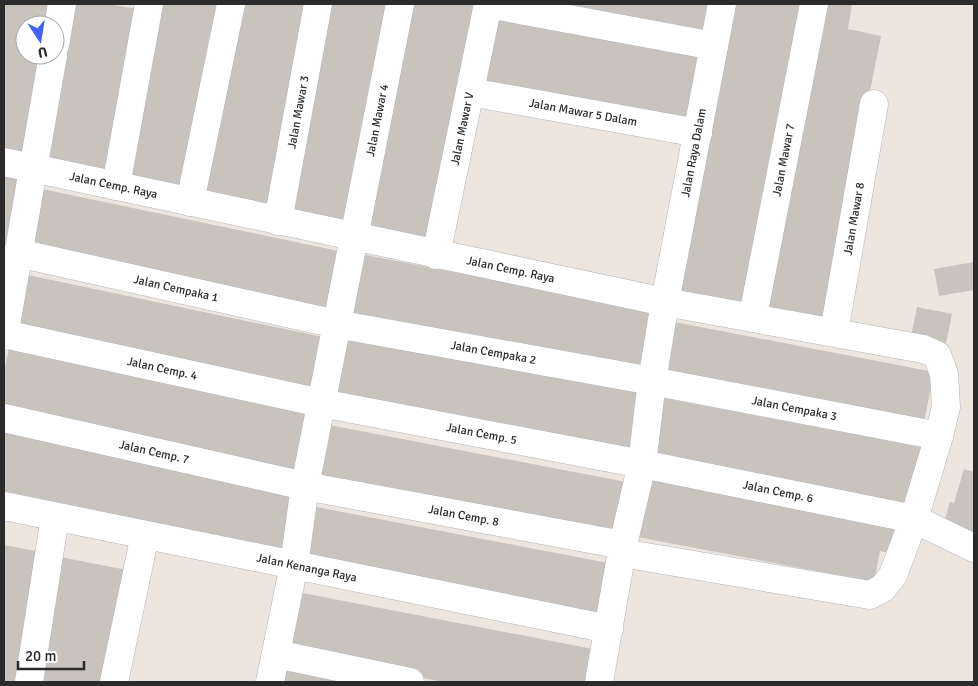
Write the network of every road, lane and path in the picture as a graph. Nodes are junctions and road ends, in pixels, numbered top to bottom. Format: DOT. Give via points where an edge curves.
graph roads {
  1 [pos="149,4"];
  2 [pos="231,4"];
  3 [pos="318,4"];
  4 [pos="400,4"];
  5 [pos="488,4"];
  6 [pos="722,4"];
  7 [pos="814,4"];
  8 [pos="714,46"];
  9 [pos="51,65"];
  10 [pos="470,92"];
  11 [pos="874,104"];
  12 [pos="698,133"];
  13 [pos="4,162"];
  14 [pos="33,168"];
  15 [pos="116,186"];
  16 [pos="190,202"];
  17 [pos="278,221"];
  18 [pos="353,236"];
  19 [pos="18,253"];
  20 [pos="436,255"];
  21 [pos="665,302"];
  22 [pos="753,316"];
  23 [pos="336,324"];
  24 [pos="834,332"];
  25 [pos="4,335"];
  26 [pos="652,381"];
  27 [pos="321,404"];
  28 [pos="4,418"];
  29 [pos="938,436"];
  30 [pos="642,464"];
  31 [pos="305,486"];
  32 [pos="4,506"];
  33 [pos="55,517"];
  34 [pos="914,519"];
  35 [pos="146,535"];
  36 [pos="974,548"];
  37 [pos="622,549"];
  38 [pos="294,565"];
  39 [pos="609,629"];
  40 [pos="276,654"];
  41 [pos="29,682"];
  42 [pos="114,682"];
  43 [pos="270,682"];
  44 [pos="410,682"];
  45 [pos="600,682"];
  1 -- 15 [label="street"];
  2 -- 16 [label="street"];
  3 -- 17 [label="street, Jalan Mawar 3"];
  4 -- 18 [label="street, Jalan Mawar 4"];
  5 -- 8 [label="street"];
  5 -- 10 [label="street, Jalan Mawar V"];
  6 -- 8 [label="street, Jalan Raya Dalam"];
  7 -- 22 [label="street, Jalan Mawar 7"];
  8 -- 12 [label="street, Jalan Raya Dalam"];
  9 -- 14 [label="street"];
  10 -- 12 [label="street, Jalan Mawar 5 Dalam"];
  10 -- 20 [label="street, Jalan Mawar V"];
  11 -- 24 [label="street, Jalan Mawar 8"];
  12 -- 21 [label="street, Jalan Raya Dalam"];
  13 -- 14 [label="street, Jalan Cemp. Raya"];
  14 -- 15 [label="street, Jalan Cemp. Raya"];
  14 -- 19 [label="street"];
  15 -- 16 [label="street, Jalan Cemp. Raya"];
  16 -- 17 [label="street, Jalan Cemp. Raya"];
  17 -- 18 [label="street, Jalan Cemp. Raya"];
  18 -- 20 [label="street, Jalan Cemp. Raya"];
  18 -- 23 [label="street, Jalan Mawar 4"];
  19 -- 23 [label="street, Jalan Cempaka 1"];
  19 -- 25 [label="street"];
  20 -- 21 [label="street, Jalan Cemp. Raya"];
  21 -- 22 [label="street, Jalan Cemp. Raya"];
  21 -- 26 [label="street, Jalan Raya Dalam"];
  22 -- 24 [label="street, Jalan Cemp. Raya"];
  23 -- 26 [label="street, Jalan Cempaka 2"];
  23 -- 27 [label="street, Jalan Mawar 4"];
  24 -- 29 [label="street, Jalan Cemp. Raya" via="923,349 937,355 944,374 946,407"];
  25 -- 27 [label="street, Jalan Cemp. 4"];
  26 -- 29 [label="street, Jalan Cempaka 3"];
  26 -- 30 [label="street, Jalan Raya Dalam"];
  27 -- 30 [label="street, Jalan Cemp. 5"];
  27 -- 31 [label="street, Jalan Mawar 4"];
  28 -- 31 [label="street, Jalan Cemp. 7"];
  29 -- 34 [label="street, Jalan Cemp. 8"];
  30 -- 34 [label="street, Jalan Cemp. 6"];
  30 -- 37 [label="street, Jalan Raya Dalam"];
  31 -- 37 [label="street, Jalan Cemp. 8"];
  31 -- 38 [label="street, Jalan Mawar 4"];
  32 -- 33 [label="street, Jalan Kenanga Raya"];
  33 -- 35 [label="street, Jalan Kenanga Raya"];
  33 -- 41 [label="street"];
  34 -- 36 [label="street, Jalan Cemp. 6"];
  34 -- 37 [label="street, Jalan Cemp. 8" via="893,575 884,588 870,595"];
  35 -- 38 [label="street, Jalan Kenanga Raya"];
  35 -- 42 [label="street"];
  37 -- 39 [label="street, Jalan Raya Dalam"];
  38 -- 39 [label="street, Jalan Kenanga Raya"];
  38 -- 40 [label="street, Jalan Mawar 4"];
  39 -- 45 [label="street, Jalan Raya Dalam"];
  40 -- 43 [label="street, Jalan Mawar 4"];
  40 -- 44 [label="street"];
}
